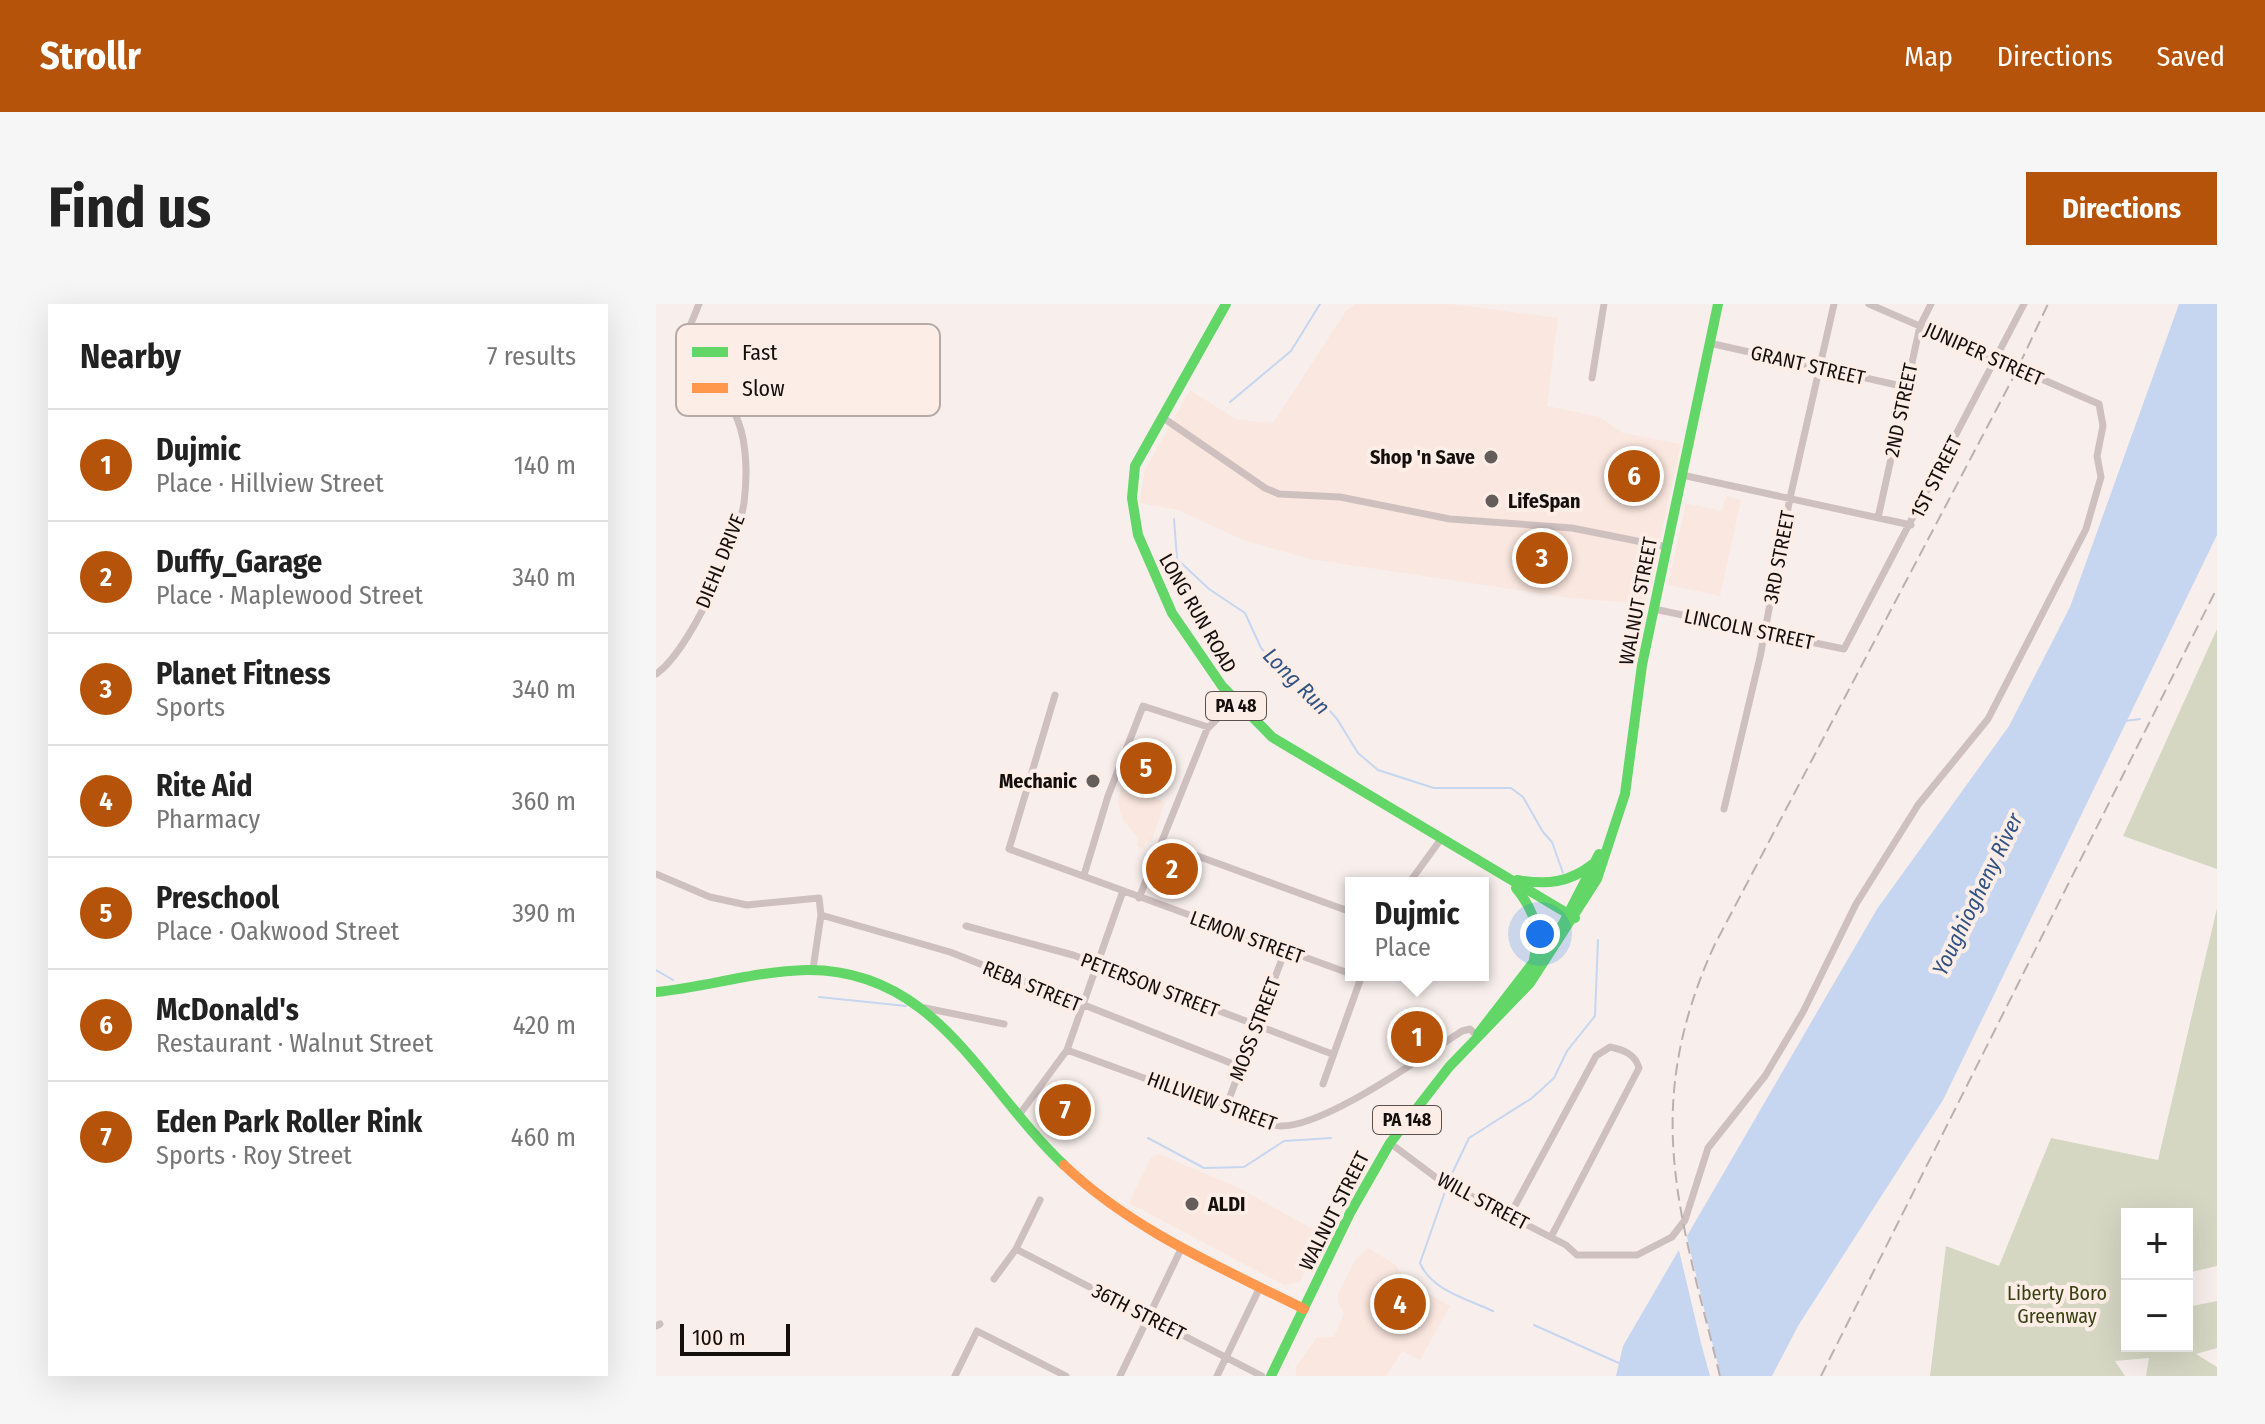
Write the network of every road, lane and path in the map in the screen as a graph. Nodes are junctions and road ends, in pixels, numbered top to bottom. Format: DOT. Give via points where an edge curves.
graph roads {
  1 [pos="699,304"];
  2 [pos="1226,304"];
  3 [pos="1604,304"];
  4 [pos="1718,304"];
  5 [pos="1834,304"];
  6 [pos="1869,304"];
  7 [pos="1931,304"];
  8 [pos="2024,304"];
  9 [pos="691,324"];
  10 [pos="1920,326"];
  11 [pos="1709,343"];
  12 [pos="1994,358"];
  13 [pos="1821,368"];
  14 [pos="1592,378"];
  15 [pos="1906,387"];
  16 [pos="736,416"];
  17 [pos="1162,417"];
  18 [pos="1682,475"];
  19 [pos="1790,498"];
  20 [pos="1878,518"];
  21 [pos="1911,525"];
  22 [pos="1667,547"];
  23 [pos="1654,609"];
  24 [pos="1764,632"];
  25 [pos="1844,649"];
  26 [pos="656,674"];
  27 [pos="1055,695"];
  28 [pos="1233,703"];
  29 [pos="1208,727"];
  30 [pos="1627,765"];
  31 [pos="1724,809"];
  32 [pos="1441,839"];
  33 [pos="1162,843"];
  34 [pos="1596,861"];
  35 [pos="656,874"];
  36 [pos="1084,875"];
  37 [pos="1413,877"];
  38 [pos="1508,878"];
  39 [pos="1123,891"];
  40 [pos="1139,898"];
  41 [pos="1345,910"];
  42 [pos="821,915"];
  43 [pos="1572,916"];
  44 [pos="966,926"];
  45 [pos="1285,951"];
  46 [pos="1097,965"];
  47 [pos="1532,965"];
  48 [pos="813,969"];
  49 [pos="1345,971"];
  50 [pos="1355,981"];
  51 [pos="656,992"];
  52 [pos="1081,1006"];
  53 [pos="925,1008"];
  54 [pos="1004,1024"];
  55 [pos="1256,1026"];
  56 [pos="1477,1036"];
  57 [pos="1067,1050"];
  58 [pos="1332,1054"];
  59 [pos="1241,1067"];
  60 [pos="1323,1084"];
  61 [pos="1226,1107"];
  62 [pos="1019,1115"];
  63 [pos="1390,1143"];
  64 [pos="1040,1200"];
  65 [pos="1510,1215"];
  66 [pos="1551,1237"];
  67 [pos="1182,1247"];
  68 [pos="1016,1249"];
  69 [pos="1577,1255"];
  70 [pos="994,1279"];
  71 [pos="1260,1287"];
  72 [pos="1304,1309"];
  73 [pos="1148,1316"];
  74 [pos="1226,1357"];
  75 [pos="955,1376"];
  76 [pos="1066,1376"];
  77 [pos="1120,1376"];
  78 [pos="1217,1376"];
  79 [pos="1262,1376"];
  80 [pos="1271,1376"];
  1 -- 9 [label="street, DIEHL DRIVE"];
  2 -- 17 [label="main road, LONG RUN ROAD / PA 48"];
  3 -- 14 [label="street"];
  4 -- 11 [label="main road, WALNUT STREET"];
  5 -- 13 [label="street, 3RD STREET"];
  6 -- 10 [label="street, JUNIPER STREET"];
  7 -- 10 [label="street, 2ND STREET"];
  8 -- 12 [label="street, 1ST STREET"];
  10 -- 12 [label="street, JUNIPER STREET"];
  10 -- 15 [label="street, 2ND STREET"];
  11 -- 13 [label="street, GRANT STREET"];
  11 -- 18 [label="main road, WALNUT STREET"];
  12 -- 21 [label="street, 1ST STREET"];
  12 -- 69 [label="street, JUNIPER STREET" via="2099,404 2101,477 2086,529 1988,719 1918,805 1856,904 1765,1076 1708,1148 1685,1220 1672,1237 1637,1255"];
  13 -- 15 [label="street, GRANT STREET"];
  13 -- 19 [label="street, 3RD STREET"];
  15 -- 20 [label="street, 2ND STREET"];
  16 -- 26 [label="street, DIEHL DRIVE" via="746,458 744,502 727,557 691,631 674,659"];
  17 -- 22 [label="street" via="1279,494 1340,497 1450,519 1572,528"];
  17 -- 28 [label="main road, LONG RUN ROAD / PA 48" via="1130,482 1136,536 1194,646"];
  18 -- 19 [label="street"];
  18 -- 22 [label="main road, WALNUT STREET"];
  19 -- 20 [label="street"];
  19 -- 24 [label="street, 3RD STREET"];
  20 -- 21 [label="street"];
  21 -- 25 [label="street, 1ST STREET"];
  22 -- 23 [label="main road, WALNUT STREET"];
  23 -- 24 [label="street, LINCOLN STREET"];
  23 -- 30 [label="main road, WALNUT STREET"];
  24 -- 25 [label="street, LINCOLN STREET"];
  24 -- 31 [label="street, 3RD STREET"];
  27 -- 36 [label="street, LEMON STREET" via="1009,849"];
  28 -- 29 [label="street"];
  28 -- 32 [label="main road, LONG RUN ROAD / PA 48" via="1272,737"];
  29 -- 33 [label="street"];
  29 -- 36 [label="street" via="1143,706"];
  30 -- 34 [label="main road, WALNUT STREET"];
  30 -- 43 [label="main road, WALNUT STREET" via="1613,836 1597,879"];
  32 -- 37 [label="street"];
  32 -- 38 [label="main road, LONG RUN ROAD / PA 48"];
  33 -- 40 [label="street"];
  33 -- 41 [label="street"];
  34 -- 38 [label="main road, PA 48" via="1579,877 1552,886"];
  34 -- 43 [label="main road, WALNUT STREET / PA 148"];
  35 -- 42 [label="street, REBA STREET" via="710,897 747,905 814,896"];
  36 -- 39 [label="street, LEMON STREET"];
  38 -- 43 [label="main road, LONG RUN ROAD / PA 48"];
  38 -- 47 [label="main road" via="1535,913 1538,948"];
  39 -- 40 [label="street, LEMON STREET"];
  39 -- 46 [label="street"];
  40 -- 45 [label="street, LEMON STREET"];
  42 -- 48 [label="street"];
  42 -- 52 [label="street, REBA STREET" via="950,952"];
  43 -- 47 [label="main road, WALNUT STREET / PA 148"];
  43 -- 56 [label="main road, WALNUT STREET / PA 148" via="1530,983"];
  44 -- 46 [label="street, PETERSON STREET"];
  45 -- 49 [label="street, LEMON STREET"];
  45 -- 55 [label="street, MOSS STREET"];
  46 -- 52 [label="street"];
  46 -- 55 [label="street, PETERSON STREET"];
  47 -- 56 [label="main road, WALNUT STREET / PA 148"];
  48 -- 51 [label="main road"];
  48 -- 53 [label="main road" via="882,984"];
  50 -- 58 [label="street"];
  52 -- 57 [label="street"];
  52 -- 59 [label="street, REBA STREET"];
  53 -- 54 [label="street"];
  53 -- 62 [label="main road"];
  55 -- 58 [label="street, PETERSON STREET"];
  55 -- 59 [label="street, MOSS STREET"];
  56 -- 61 [label="street, HILLVIEW STREET" via="1470,1029 1462,1031 1354,1099 1301,1125 1281,1128"];
  56 -- 63 [label="main road, WALNUT STREET / PA 148"];
  57 -- 61 [label="street, HILLVIEW STREET"];
  57 -- 62 [label="street"];
  58 -- 60 [label="street"];
  59 -- 61 [label="street, MOSS STREET"];
  62 -- 67 [label="main road" via="1083,1183"];
  63 -- 65 [label="street, WILL STREET" via="1438,1179"];
  63 -- 72 [label="main road, WALNUT STREET / PA 148"];
  64 -- 68 [label="street"];
  65 -- 66 [label="street, WILL STREET"];
  65 -- 66 [label="street" via="1596,1056 1610,1047 1621,1049 1639,1068"];
  66 -- 69 [label="street, WILL STREET"];
  67 -- 71 [label="main road"];
  67 -- 73 [label="street"];
  68 -- 70 [label="street"];
  68 -- 73 [label="street, 36TH STREET"];
  71 -- 72 [label="main road"];
  71 -- 74 [label="street"];
  72 -- 80 [label="main road, WALNUT STREET / PA 148"];
  73 -- 74 [label="street, 36TH STREET"];
  73 -- 77 [label="street"];
  74 -- 78 [label="street"];
  74 -- 79 [label="street, 36TH STREET"];
  75 -- 76 [label="street" via="977,1331"];
}
